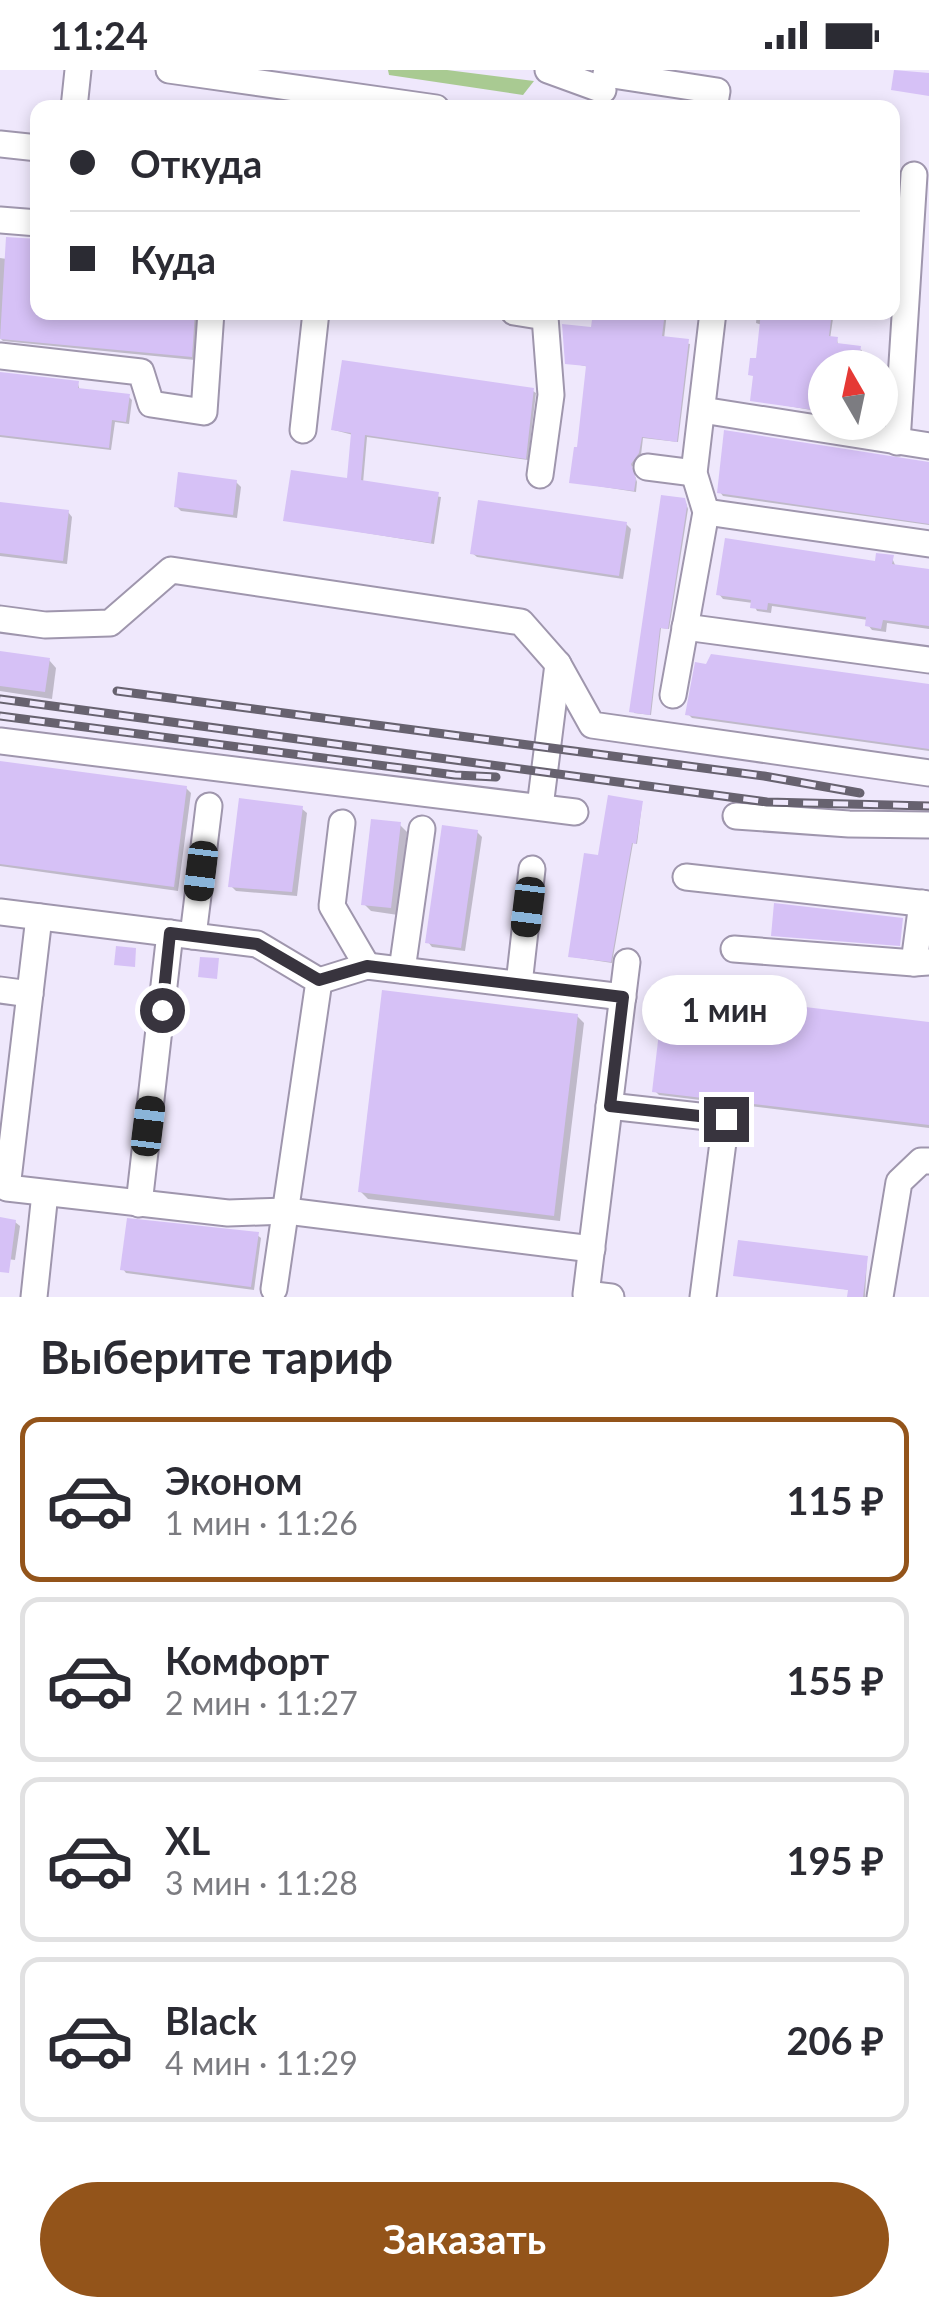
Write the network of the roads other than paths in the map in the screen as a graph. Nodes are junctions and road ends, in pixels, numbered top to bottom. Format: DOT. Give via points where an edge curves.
graph roads {
  1 [pos="78,70"];
  2 [pos="548,70"];
  3 [pos="187,71"];
  4 [pos="603,85"];
  5 [pos="274,88"];
  6 [pos="75,100"];
  7 [pos="371,100"];
  8 [pos="715,100"];
  9 [pos="0,144"];
  10 [pos="30,147"];
  11 [pos="912,174"];
  12 [pos="0,220"];
  13 [pos="30,222"];
  14 [pos="918,302"];
  15 [pos="210,320"];
  16 [pos="315,320"];
  17 [pos="545,320"];
  18 [pos="712,320"];
  19 [pos="0,356"];
  20 [pos="702,410"];
  21 [pos="303,430"];
  22 [pos="897,442"];
  23 [pos="929,446"];
  24 [pos="647,468"];
  25 [pos="694,474"];
  26 [pos="540,475"];
  27 [pos="706,512"];
  28 [pos="929,544"];
  29 [pos="0,619"];
  30 [pos="686,627"];
  31 [pos="929,660"];
  32 [pos="558,664"];
  33 [pos="673,694"];
  34 [pos="0,741"];
  35 [pos="929,774"];
  36 [pos="209,806"];
  37 [pos="540,808"];
  38 [pos="576,812"];
  39 [pos="736,816"];
  40 [pos="342,823"];
  41 [pos="929,826"];
  42 [pos="422,830"];
  43 [pos="532,869"];
  44 [pos="686,876"];
  45 [pos="926,904"];
  46 [pos="0,912"];
  47 [pos="39,917"];
  48 [pos="182,934"];
  49 [pos="734,949"];
  50 [pos="627,962"];
  51 [pos="922,963"];
  52 [pos="367,966"];
  53 [pos="402,970"];
  54 [pos="319,980"];
  55 [pos="518,984"];
  56 [pos="0,990"];
  57 [pos="30,994"];
  58 [pos="623,997"];
  59 [pos="610,1106"];
  60 [pos="929,1161"];
  61 [pos="45,1193"];
  62 [pos="139,1204"];
  63 [pos="286,1211"];
  64 [pos="592,1249"];
  65 [pos="274,1289"];
  66 [pos="34,1297"];
  67 [pos="611,1297"];
  68 [pos="704,1297"];
  69 [pos="880,1297"];
  1 -- 6 [label="street"];
  2 -- 4 [label="street"];
  3 -- 5 [label="street"];
  4 -- 8 [label="street" via="717,91"];
  5 -- 7 [label="street"];
  9 -- 10 [label="street"];
  11 -- 14 [label="street"];
  12 -- 13 [label="street"];
  14 -- 22 [label="street"];
  15 -- 19 [label="street" via="204,412 152,404 142,372"];
  16 -- 21 [label="street"];
  17 -- 26 [label="street" via="550,395"];
  18 -- 20 [label="street"];
  20 -- 22 [label="street"];
  20 -- 25 [label="street"];
  22 -- 23 [label="street"];
  24 -- 25 [label="street"];
  25 -- 27 [label="street"];
  27 -- 28 [label="street"];
  27 -- 30 [label="street"];
  29 -- 32 [label="street" via="110,624 172,570 521,622"];
  30 -- 31 [label="street"];
  30 -- 33 [label="street"];
  32 -- 35 [label="street" via="592,725"];
  32 -- 37 [label="street"];
  34 -- 37 [label="street"];
  36 -- 48 [label="street"];
  37 -- 38 [label="street"];
  39 -- 41 [label="street"];
  40 -- 52 [label="street" via="332,906"];
  42 -- 53 [label="street"];
  43 -- 55 [label="street"];
  44 -- 45 [label="street"];
  45 -- 51 [label="street"];
  46 -- 47 [label="street"];
  47 -- 48 [label="street"];
  47 -- 57 [label="street"];
  48 -- 54 [label="street" via="257,944"];
  48 -- 62 [label="street"];
  49 -- 51 [label="street"];
  50 -- 58 [label="street"];
  52 -- 53 [label="street"];
  52 -- 54 [label="street"];
  53 -- 55 [label="street"];
  54 -- 63 [label="street"];
  55 -- 58 [label="street"];
  56 -- 57 [label="street"];
  57 -- 61 [label="street" via="6,1188"];
  58 -- 59 [label="street"];
  59 -- 64 [label="street"];
  59 -- 68 [label="street" via="726,1119"];
  60 -- 69 [label="street" via="899,1182"];
  61 -- 62 [label="street"];
  61 -- 66 [label="street"];
  62 -- 63 [label="street" via="228,1214"];
  63 -- 64 [label="street"];
  63 -- 65 [label="street"];
  64 -- 67 [label="street" via="586,1294"];
}
